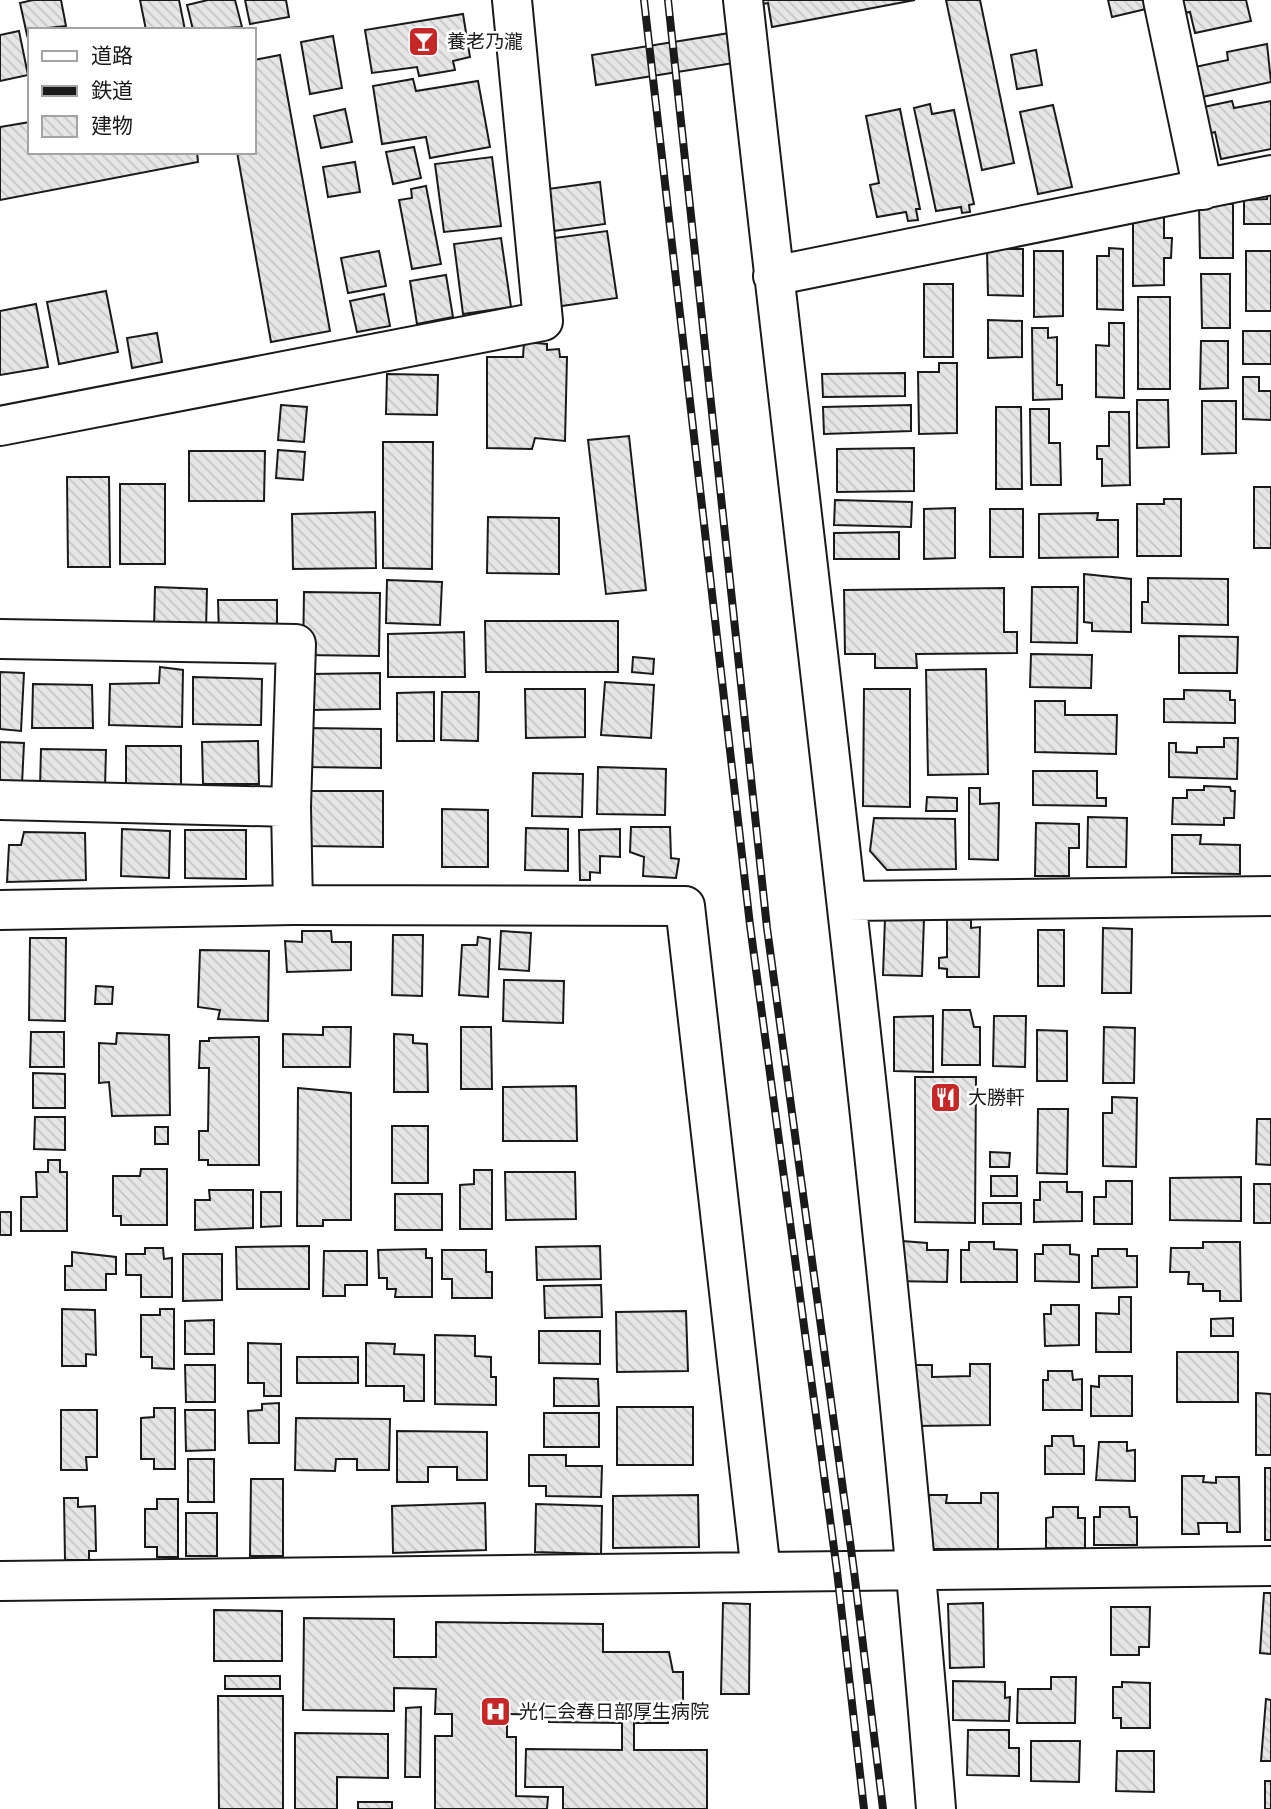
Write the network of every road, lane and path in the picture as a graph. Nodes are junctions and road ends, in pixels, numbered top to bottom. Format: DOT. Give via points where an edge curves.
graph roads {
  1 [pos="512,0"];
  2 [pos="743,0"];
  3 [pos="1163,0"];
  4 [pos="1271,175"];
  5 [pos="1203,190"];
  6 [pos="773,276"];
  7 [pos="0,426"];
  8 [pos="0,639"];
  9 [pos="0,800"];
  10 [pos="292,807"];
  11 [pos="1271,896"];
  12 [pos="849,901"];
  13 [pos="293,905"];
  14 [pos="0,910"];
  15 [pos="1271,1566"];
  16 [pos="917,1571"];
  17 [pos="761,1572"];
  18 [pos="0,1581"];
  19 [pos="936,1809"];
  1 -- 7 [label="street" via="543,321"];
  2 -- 6 [label="street"];
  3 -- 5 [label="street"];
  4 -- 5 [label="street"];
  5 -- 6 [label="street"];
  6 -- 12 [label="street"];
  8 -- 10 [label="street" via="296,644"];
  9 -- 10 [label="street"];
  10 -- 13 [label="street"];
  11 -- 12 [label="street"];
  12 -- 16 [label="street"];
  13 -- 14 [label="street"];
  13 -- 17 [label="street" via="685,906"];
  15 -- 16 [label="street"];
  16 -- 17 [label="street"];
  16 -- 19 [label="street"];
  17 -- 18 [label="street"];
}
